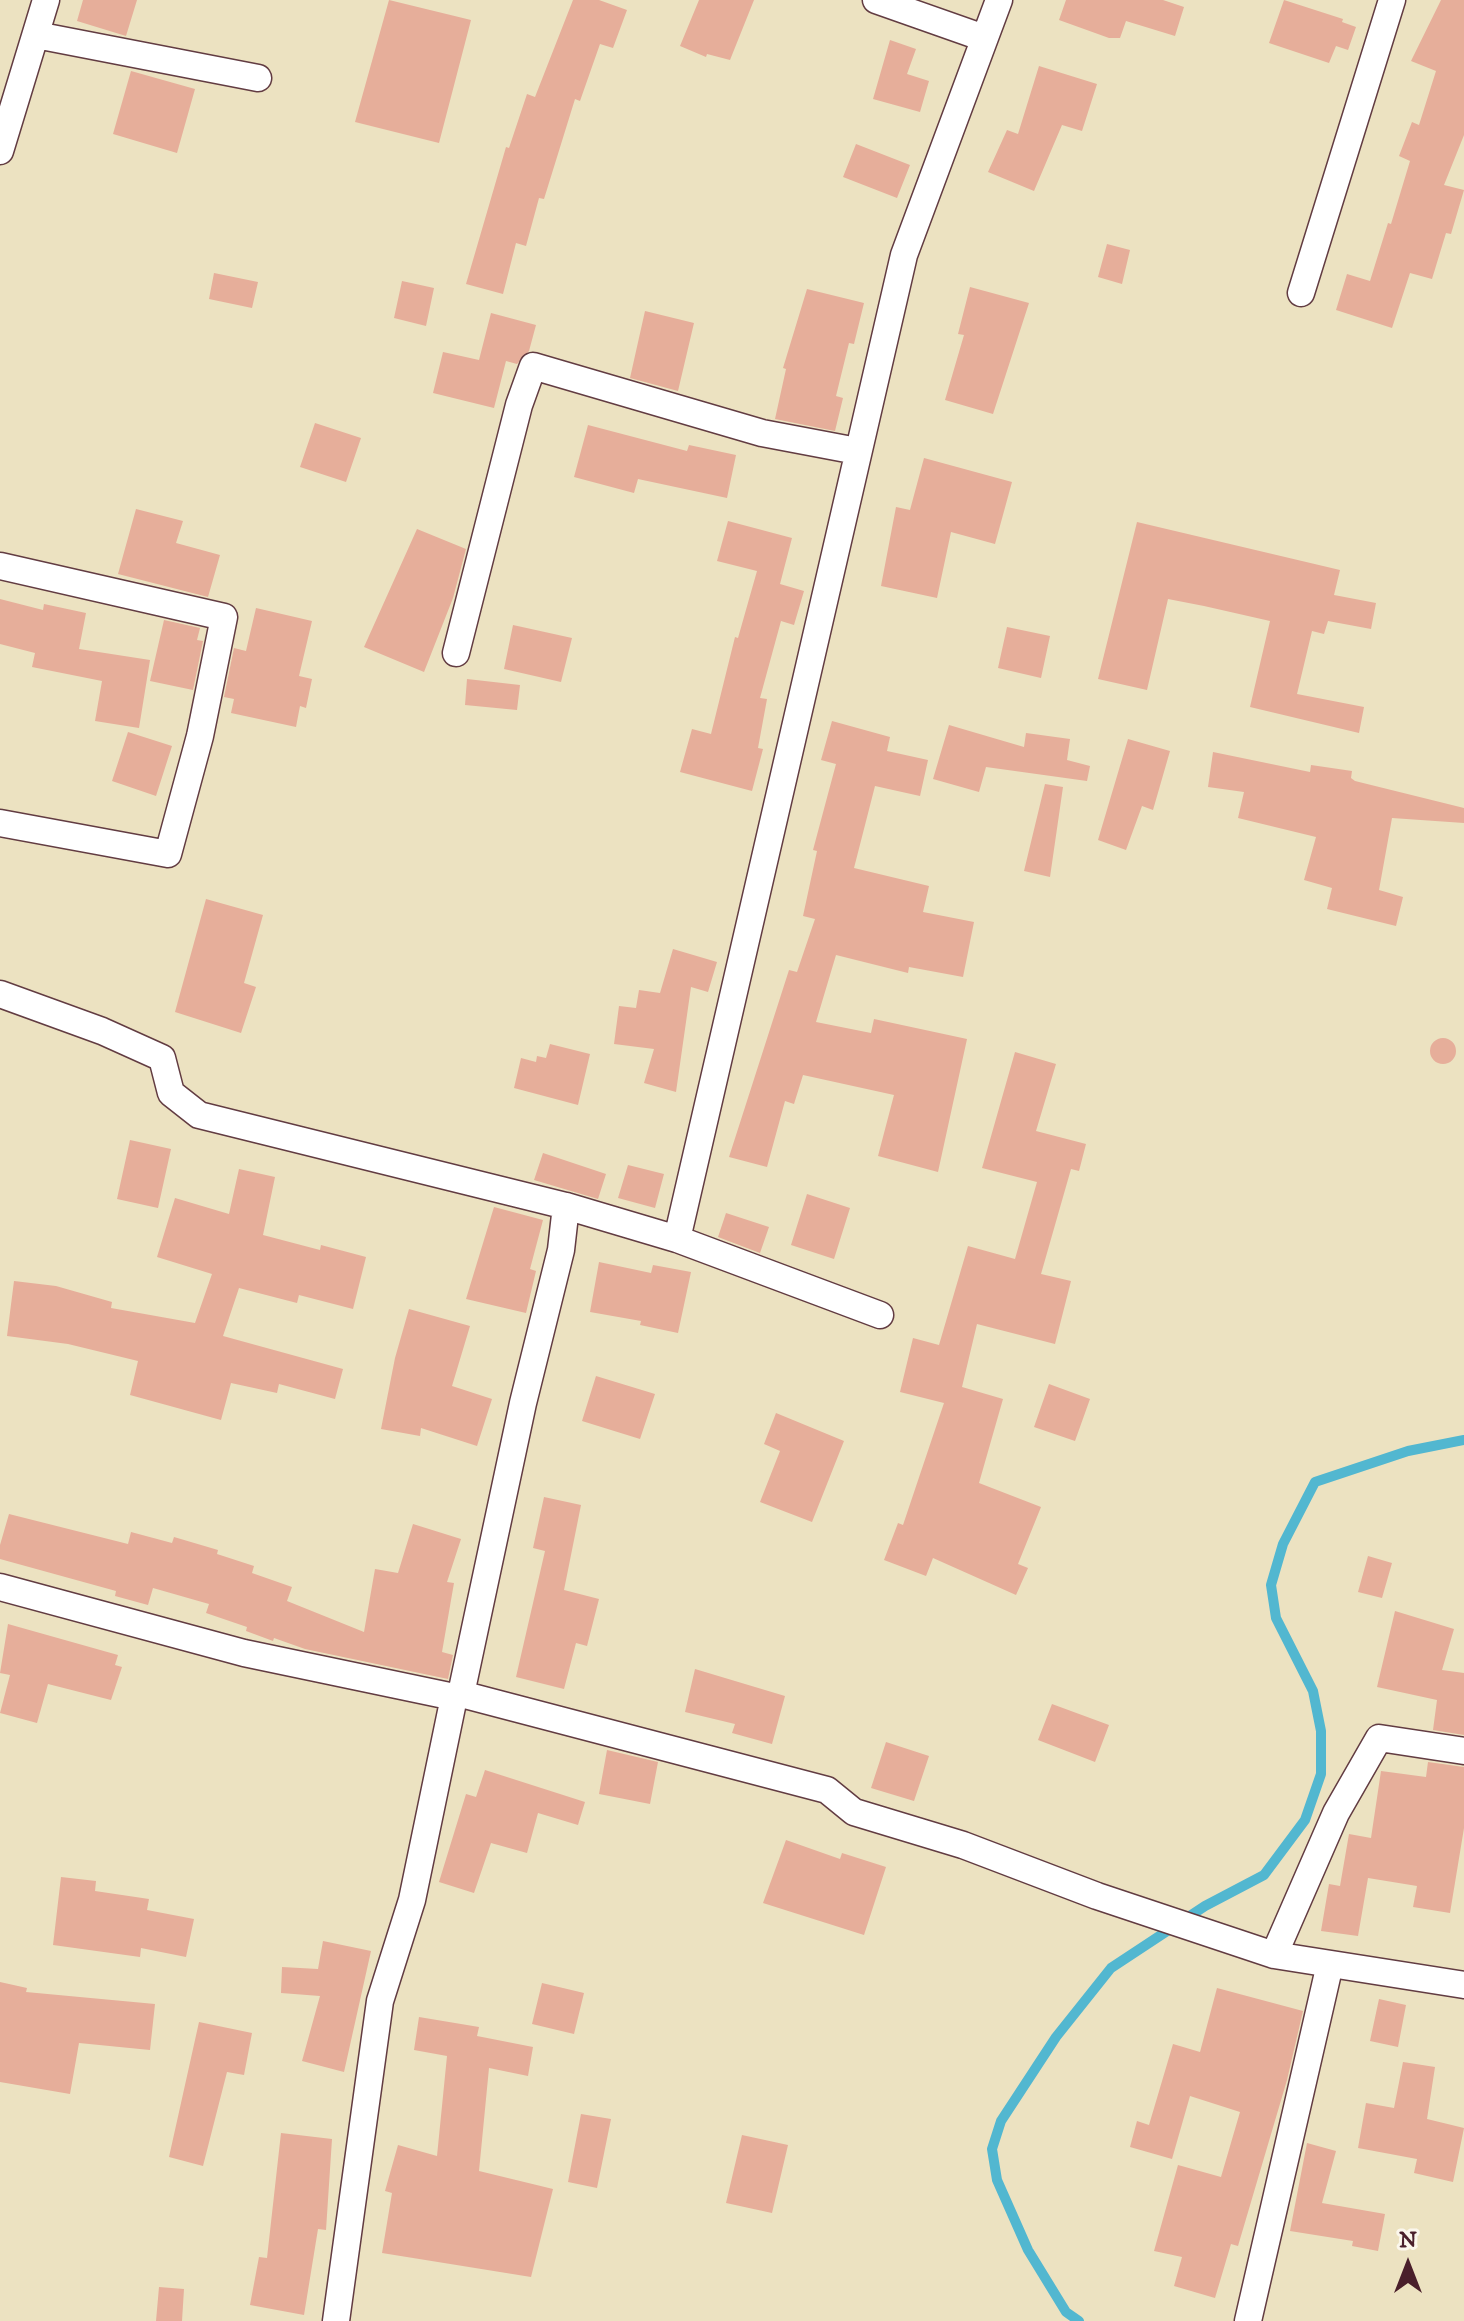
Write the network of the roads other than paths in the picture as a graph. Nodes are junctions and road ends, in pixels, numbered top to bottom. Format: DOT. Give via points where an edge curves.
graph roads {
  1 [pos="46,0"];
  2 [pos="876,0"];
  3 [pos="999,0"];
  4 [pos="1392,0"];
  5 [pos="36,35"];
  6 [pos="984,38"];
  7 [pos="258,78"];
  8 [pos="0,151"];
  9 [pos="1301,293"];
  10 [pos="857,451"];
  11 [pos="0,566"];
  12 [pos="456,653"];
  13 [pos="0,823"];
  14 [pos="0,994"];
  15 [pos="566,1206"];
  16 [pos="677,1239"];
  17 [pos="880,1315"];
  18 [pos="0,1587"];
  19 [pos="458,1695"];
  20 [pos="1464,1751"];
  21 [pos="1274,1955"];
  22 [pos="1330,1964"];
  23 [pos="1464,1985"];
  24 [pos="336,2321"];
  25 [pos="1248,2321"];
  1 -- 5 [label="street"];
  2 -- 6 [label="street"];
  3 -- 6 [label="street"];
  4 -- 9 [label="street"];
  5 -- 7 [label="street"];
  5 -- 8 [label="street"];
  6 -- 10 [label="street" via="904,255"];
  10 -- 12 [label="street" via="762,433 533,366"];
  10 -- 16 [label="street"];
  11 -- 13 [label="street" via="224,617 200,736 168,854"];
  14 -- 15 [label="street" via="162,1058 171,1093 199,1115"];
  15 -- 16 [label="street"];
  15 -- 19 [label="street" via="561,1250"];
  16 -- 17 [label="street"];
  18 -- 19 [label="street" via="244,1653"];
  19 -- 21 [label="street" via="827,1790 854,1812"];
  19 -- 24 [label="street" via="412,1900 380,2001"];
  20 -- 21 [label="street" via="1379,1738 1336,1813"];
  21 -- 22 [label="street"];
  22 -- 23 [label="street"];
  22 -- 25 [label="street"];
}
